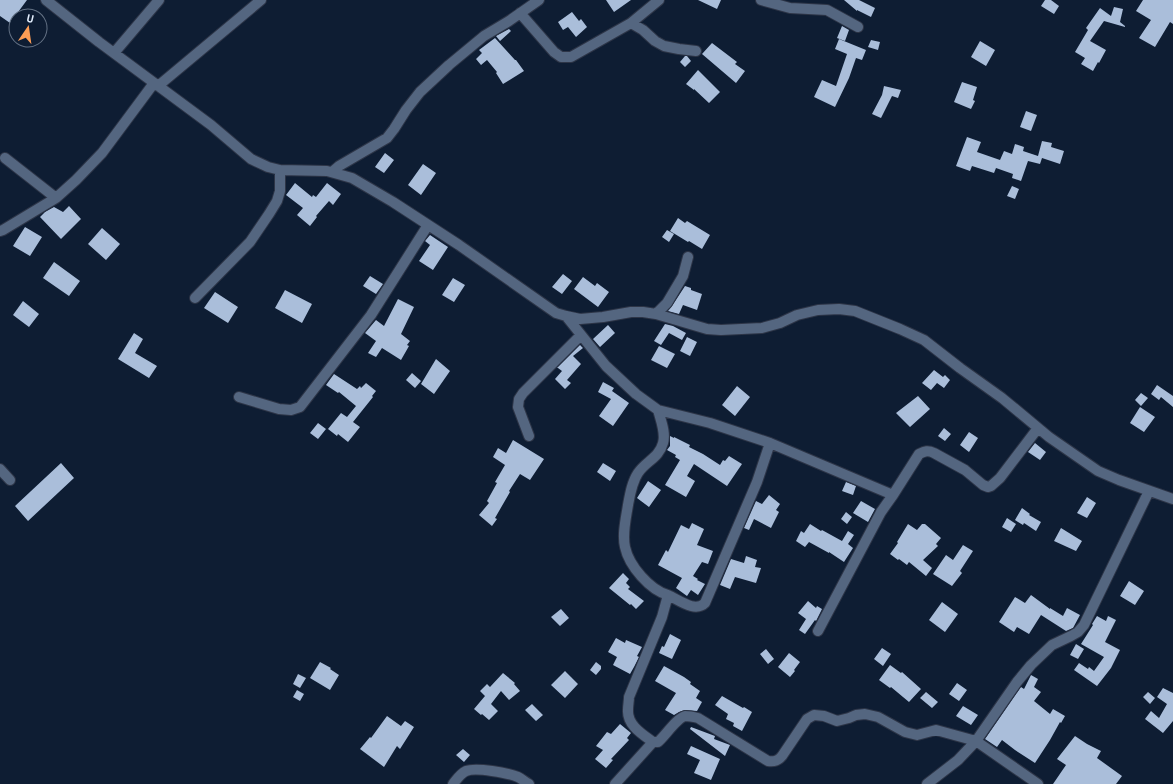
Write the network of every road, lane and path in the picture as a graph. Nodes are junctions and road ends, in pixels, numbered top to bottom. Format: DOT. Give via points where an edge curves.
graph roads {
  1 [pos="46,0"];
  2 [pos="159,0"];
  3 [pos="261,0"];
  4 [pos="539,0"];
  5 [pos="659,0"];
  6 [pos="761,0"];
  7 [pos="520,13"];
  8 [pos="631,23"];
  9 [pos="858,27"];
  10 [pos="696,51"];
  11 [pos="114,53"];
  12 [pos="156,85"];
  13 [pos="5,158"];
  14 [pos="280,170"];
  15 [pos="332,172"];
  16 [pos="56,198"];
  17 [pos="428,225"];
  18 [pos="0,231"];
  19 [pos="688,257"];
  20 [pos="195,298"];
  21 [pos="656,314"];
  22 [pos="566,316"];
  23 [pos="581,335"];
  24 [pos="239,397"];
  25 [pos="658,410"];
  26 [pos="1038,428"];
  27 [pos="529,436"];
  28 [pos="770,443"];
  29 [pos="0,469"];
  30 [pos="10,480"];
  31 [pos="1149,491"];
  32 [pos="894,495"];
  33 [pos="1173,499"];
  34 [pos="668,595"];
  35 [pos="818,631"];
  36 [pos="976,741"];
  37 [pos="653,742"];
  38 [pos="453,784"];
  39 [pos="529,784"];
  40 [pos="615,784"];
  41 [pos="927,784"];
  42 [pos="1038,784"];
  1 -- 11 [label="street"];
  2 -- 11 [label="street"];
  3 -- 12 [label="street"];
  4 -- 7 [label="street"];
  5 -- 8 [label="street"];
  6 -- 9 [label="street" via="790,8 827,10"];
  7 -- 8 [label="street" via="561,57 571,57"];
  7 -- 15 [label="street" via="484,36 420,92 387,138"];
  8 -- 10 [label="street" via="664,46"];
  11 -- 12 [label="street"];
  12 -- 14 [label="street" via="211,125 251,159"];
  12 -- 16 [label="street" via="102,153"];
  13 -- 16 [label="street"];
  14 -- 15 [label="street"];
  14 -- 20 [label="street" via="280,191 269,214 250,242"];
  15 -- 17 [label="street" via="352,178"];
  16 -- 18 [label="street"];
  17 -- 22 [label="street" via="556,313"];
  17 -- 24 [label="street" via="371,315 300,407 291,410"];
  19 -- 21 [label="street" via="683,276 667,303"];
  21 -- 22 [label="street" via="631,312 580,319"];
  21 -- 26 [label="street" via="707,329 721,330 762,328 818,310 855,311 924,340"];
  22 -- 23 [label="street"];
  23 -- 25 [label="street" via="606,366"];
  23 -- 27 [label="street" via="519,399 518,407"];
  25 -- 28 [label="street"];
  25 -- 34 [label="street" via="664,442 660,452 638,473 632,485 624,534 625,547 632,564 646,581 659,592"];
  26 -- 31 [label="street" via="1098,471"];
  26 -- 32 [label="street" via="991,486 983,485 965,470 929,451 924,451 919,454"];
  28 -- 32 [label="street"];
  28 -- 34 [label="street" via="757,482 705,603 696,607"];
  29 -- 30 [label="street"];
  31 -- 33 [label="street"];
  31 -- 36 [label="street" via="1084,625 1078,632 1052,645 1031,665"];
  32 -- 35 [label="street" via="881,512"];
  34 -- 37 [label="street" via="662,617 630,697 628,710 635,728"];
  36 -- 37 [label="street" via="936,730 917,735 904,732 878,717 865,714 837,720 824,716 810,717 779,760 774,762 768,761 692,716 681,718 658,742"];
  36 -- 41 [label="street" via="958,760"];
  36 -- 42 [label="street"];
  37 -- 40 [label="street"];
  38 -- 39 [label="street" via="459,776 475,770 511,775"];
}
